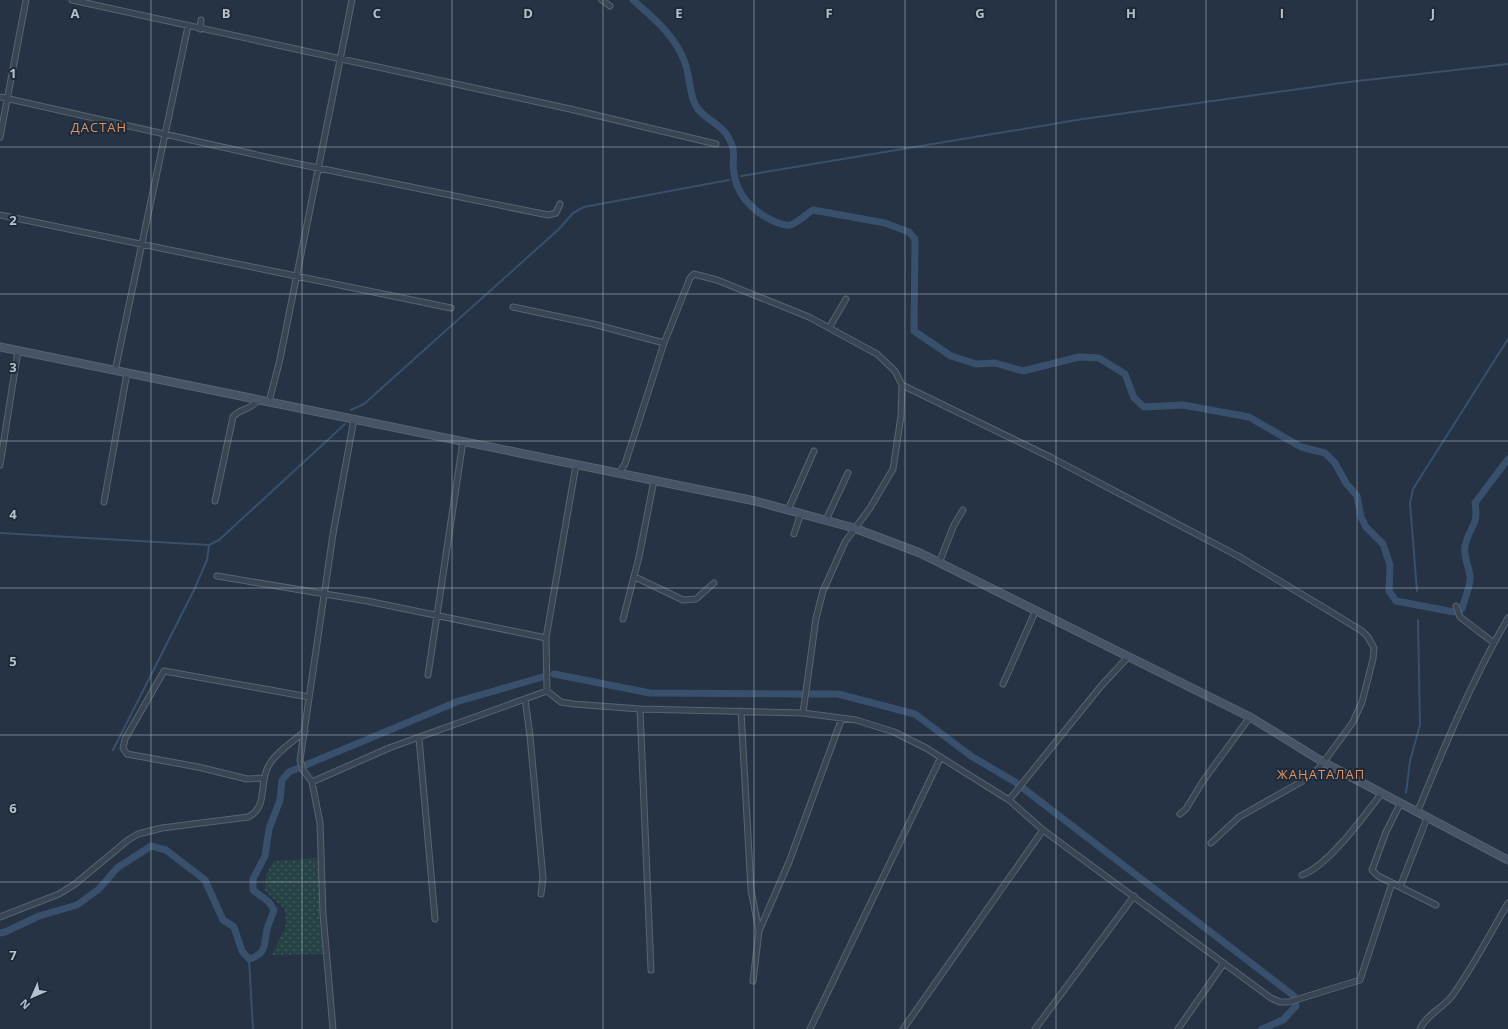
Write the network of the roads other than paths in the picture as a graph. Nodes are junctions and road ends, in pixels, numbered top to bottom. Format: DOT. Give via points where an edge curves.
graph roads {
  1 [pos="26,0"];
  2 [pos="72,0"];
  3 [pos="352,0"];
  4 [pos="602,0"];
  5 [pos="610,6"];
  6 [pos="201,20"];
  7 [pos="188,26"];
  8 [pos="200,29"];
  9 [pos="340,60"];
  10 [pos="0,97"];
  11 [pos="8,98"];
  12 [pos="164,135"];
  13 [pos="0,137"];
  14 [pos="716,144"];
  15 [pos="319,168"];
  16 [pos="560,204"];
  17 [pos="0,215"];
  18 [pos="141,244"];
  19 [pos="296,276"];
  20 [pos="846,299"];
  21 [pos="513,307"];
  22 [pos="451,308"];
  23 [pos="829,328"];
  24 [pos="664,343"];
  25 [pos="0,347"];
  26 [pos="18,351"];
  27 [pos="115,371"];
  28 [pos="127,373"];
  29 [pos="902,385"];
  30 [pos="258,400"];
  31 [pos="270,402"];
  32 [pos="354,419"];
  33 [pos="463,441"];
  34 [pos="814,451"];
  35 [pos="0,465"];
  36 [pos="576,465"];
  37 [pos="620,473"];
  38 [pos="848,473"];
  39 [pos="654,480"];
  40 [pos="215,501"];
  41 [pos="104,502"];
  42 [pos="788,510"];
  43 [pos="963,510"];
  44 [pos="801,513"];
  45 [pos="826,520"];
  46 [pos="854,528"];
  47 [pos="794,534"];
  48 [pos="939,563"];
  49 [pos="217,576"];
  50 [pos="635,576"];
  51 [pos="714,583"];
  52 [pos="326,594"];
  53 [pos="1456,606"];
  54 [pos="1035,612"];
  55 [pos="437,616"];
  56 [pos="1508,618"];
  57 [pos="623,619"];
  58 [pos="546,638"];
  59 [pos="1494,643"];
  60 [pos="1128,658"];
  61 [pos="428,675"];
  62 [pos="1003,684"];
  63 [pos="547,691"];
  64 [pos="309,697"];
  65 [pos="525,699"];
  66 [pos="640,709"];
  67 [pos="741,711"];
  68 [pos="803,713"];
  69 [pos="1250,717"];
  70 [pos="842,718"];
  71 [pos="305,731"];
  72 [pos="419,738"];
  73 [pos="941,757"];
  74 [pos="1323,762"];
  75 [pos="263,778"];
  76 [pos="312,782"];
  77 [pos="1381,794"];
  78 [pos="1009,800"];
  79 [pos="1400,804"];
  80 [pos="1417,813"];
  81 [pos="1180,814"];
  82 [pos="1427,818"];
  83 [pos="1043,830"];
  84 [pos="1211,843"];
  85 [pos="1508,860"];
  86 [pos="1302,875"];
  87 [pos="1392,883"];
  88 [pos="1400,887"];
  89 [pos="541,894"];
  90 [pos="1134,896"];
  91 [pos="1508,903"];
  92 [pos="1436,905"];
  93 [pos="0,917"];
  94 [pos="436,919"];
  95 [pos="759,931"];
  96 [pos="1224,963"];
  97 [pos="651,970"];
  98 [pos="753,981"];
  99 [pos="333,1029"];
  100 [pos="810,1029"];
  101 [pos="902,1029"];
  102 [pos="1035,1029"];
  103 [pos="1178,1029"];
  104 [pos="1420,1029"];
  1 -- 11 [label="street"];
  2 -- 7 [label="street"];
  3 -- 9 [label="street"];
  4 -- 5 [label="street"];
  6 -- 8 [label="street"];
  7 -- 8 [label="street"];
  7 -- 12 [label="street"];
  8 -- 9 [label="street"];
  9 -- 14 [label="street" via="570,109"];
  9 -- 15 [label="street"];
  10 -- 11 [label="street"];
  11 -- 12 [label="street"];
  11 -- 13 [label="street"];
  12 -- 15 [label="street"];
  12 -- 18 [label="street"];
  15 -- 16 [label="street" via="548,215 556,213"];
  15 -- 19 [label="street"];
  17 -- 18 [label="street"];
  18 -- 19 [label="street"];
  18 -- 27 [label="street"];
  19 -- 22 [label="street"];
  19 -- 31 [label="street"];
  20 -- 23 [label="street"];
  21 -- 24 [label="street" via="586,322"];
  23 -- 24 [label="street" via="782,305 696,273 690,278"];
  23 -- 29 [label="street" via="877,354 895,371"];
  24 -- 37 [label="street"];
  25 -- 26 [label="main road"];
  26 -- 27 [label="main road"];
  26 -- 35 [label="street"];
  27 -- 28 [label="main road"];
  28 -- 30 [label="main road"];
  28 -- 41 [label="street"];
  29 -- 46 [label="street" via="893,469 870,508"];
  29 -- 74 [label="street" via="1052,458 1238,556 1362,631 1372,644 1374,652 1362,702 1353,722"];
  30 -- 31 [label="main road"];
  30 -- 40 [label="street" via="251,408 238,412 233,417"];
  31 -- 32 [label="main road"];
  32 -- 33 [label="main road"];
  32 -- 52 [label="street" via="334,526"];
  33 -- 36 [label="main road"];
  33 -- 55 [label="street"];
  34 -- 42 [label="street"];
  36 -- 37 [label="main road"];
  36 -- 58 [label="street"];
  37 -- 39 [label="main road"];
  38 -- 45 [label="street"];
  39 -- 42 [label="main road"];
  39 -- 50 [label="street"];
  42 -- 44 [label="main road"];
  43 -- 48 [label="street" via="954,525"];
  44 -- 45 [label="main road"];
  44 -- 47 [label="street"];
  45 -- 46 [label="main road"];
  46 -- 48 [label="main road" via="900,544"];
  46 -- 68 [label="street" via="839,552 819,604"];
  48 -- 54 [label="main road"];
  49 -- 52 [label="street"];
  50 -- 51 [label="street" via="684,600 696,599"];
  50 -- 57 [label="street"];
  52 -- 55 [label="street"];
  52 -- 64 [label="street"];
  53 -- 59 [label="street" via="1457,613"];
  54 -- 60 [label="main road"];
  54 -- 62 [label="street"];
  55 -- 58 [label="street"];
  55 -- 61 [label="street"];
  56 -- 59 [label="street"];
  58 -- 63 [label="street"];
  59 -- 80 [label="street"];
  60 -- 69 [label="main road"];
  60 -- 78 [label="street" via="1101,686"];
  63 -- 65 [label="street"];
  63 -- 66 [label="street" via="563,703"];
  64 -- 71 [label="street"];
  64 -- 75 [label="street" via="164,671 125,739 123,748 127,754 198,766 247,779"];
  65 -- 72 [label="street"];
  65 -- 89 [label="street" via="543,878"];
  66 -- 67 [label="street"];
  66 -- 97 [label="street"];
  67 -- 68 [label="street"];
  67 -- 95 [label="street" via="751,890"];
  68 -- 70 [label="street"];
  69 -- 74 [label="main road"];
  69 -- 81 [label="street"];
  70 -- 73 [label="street" via="861,721 894,732"];
  70 -- 95 [label="street" via="789,862"];
  71 -- 75 [label="street" via="269,764"];
  71 -- 76 [label="street" via="300,762"];
  72 -- 76 [label="street" via="372,755"];
  72 -- 94 [label="street"];
  73 -- 78 [label="street"];
  73 -- 100 [label="street"];
  74 -- 77 [label="main road"];
  74 -- 84 [label="street" via="1308,778 1240,817"];
  75 -- 93 [label="street" via="260,804 252,815 138,834 59,894"];
  76 -- 99 [label="street" via="320,823 323,914"];
  77 -- 79 [label="main road"];
  77 -- 86 [label="street" via="1333,851 1313,870"];
  78 -- 83 [label="street"];
  79 -- 80 [label="main road"];
  79 -- 87 [label="street" via="1372,867 1378,876"];
  80 -- 82 [label="main road"];
  82 -- 85 [label="main road"];
  82 -- 88 [label="street"];
  83 -- 90 [label="street"];
  83 -- 101 [label="street"];
  87 -- 88 [label="street"];
  87 -- 96 [label="street" via="1360,980 1289,1002 1280,1002"];
  88 -- 92 [label="street"];
  90 -- 96 [label="street"];
  90 -- 102 [label="street"];
  91 -- 104 [label="street" via="1462,982 1448,1001 1425,1021"];
  95 -- 98 [label="street"];
  96 -- 103 [label="street"];
}
